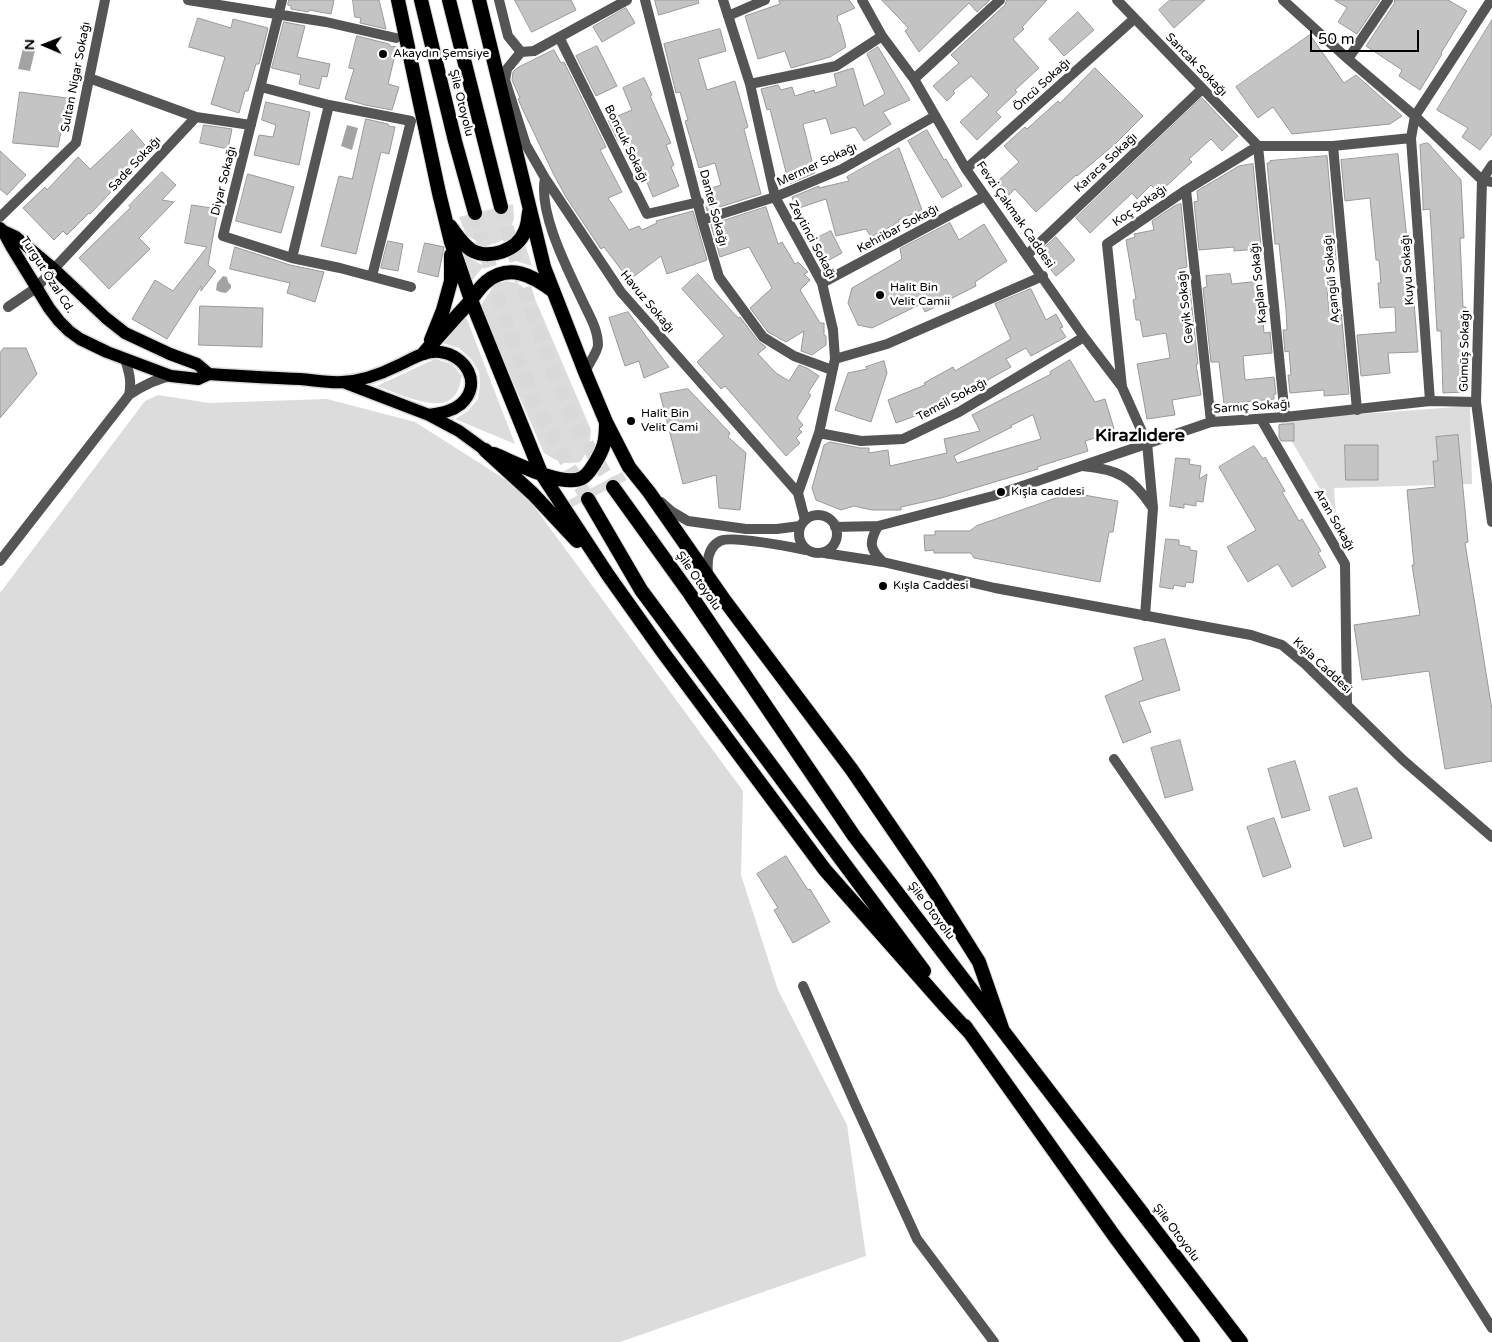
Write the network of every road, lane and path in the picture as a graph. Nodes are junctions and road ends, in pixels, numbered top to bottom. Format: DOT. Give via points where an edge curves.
graph roads {
  1 [pos="105,0"];
  2 [pos="188,0"];
  3 [pos="282,0"];
  4 [pos="398,0"];
  5 [pos="421,0"];
  6 [pos="450,0"];
  7 [pos="479,0"];
  8 [pos="499,0"];
  9 [pos="627,0"];
  10 [pos="645,0"];
  11 [pos="723,0"];
  12 [pos="765,0"];
  13 [pos="862,0"];
  14 [pos="1000,0"];
  15 [pos="1117,0"];
  16 [pos="1283,0"];
  17 [pos="1388,0"];
  18 [pos="1492,0"];
  19 [pos="279,15"];
  20 [pos="728,16"];
  21 [pos="1134,19"];
  22 [pos="882,36"];
  23 [pos="559,37"];
  24 [pos="396,38"];
  25 [pos="521,52"];
  26 [pos="1348,60"];
  27 [pos="89,78"];
  28 [pos="914,79"];
  29 [pos="750,84"];
  30 [pos="261,87"];
  31 [pos="1202,89"];
  32 [pos="329,105"];
  33 [pos="935,116"];
  34 [pos="1415,116"];
  35 [pos="196,117"];
  36 [pos="251,125"];
  37 [pos="1411,138"];
  38 [pos="1258,146"];
  39 [pos="1333,146"];
  40 [pos="1492,165"];
  41 [pos="966,169"];
  42 [pos="545,178"];
  43 [pos="1487,181"];
  44 [pos="1186,190"];
  45 [pos="985,196"];
  46 [pos="775,198"];
  47 [pos="698,202"];
  48 [pos="530,206"];
  49 [pos="501,207"];
  50 [pos="444,211"];
  51 [pos="475,213"];
  52 [pos="0,217"];
  53 [pos="702,220"];
  54 [pos="2,229"];
  55 [pos="451,242"];
  56 [pos="1027,255"];
  57 [pos="292,258"];
  58 [pos="54,269"];
  59 [pos="372,276"];
  60 [pos="1042,276"];
  61 [pos="822,283"];
  62 [pos="411,287"];
  63 [pos="36,288"];
  64 [pos="553,291"];
  65 [pos="471,300"];
  66 [pos="8,308"];
  67 [pos="1084,337"];
  68 [pos="424,353"];
  69 [pos="124,359"];
  70 [pos="835,359"];
  71 [pos="832,370"];
  72 [pos="585,372"];
  73 [pos="209,374"];
  74 [pos="171,376"];
  75 [pos="343,382"];
  76 [pos="1122,387"];
  77 [pos="129,395"];
  78 [pos="1430,401"];
  79 [pos="1476,402"];
  80 [pos="1357,410"];
  81 [pos="429,415"];
  82 [pos="1285,417"];
  83 [pos="1261,419"];
  84 [pos="606,422"];
  85 [pos="1211,422"];
  86 [pos="819,434"];
  87 [pos="1147,443"];
  88 [pos="485,450"];
  89 [pos="1082,466"];
  90 [pos="540,473"];
  91 [pos="613,487"];
  92 [pos="649,492"];
  93 [pos="798,493"];
  94 [pos="588,499"];
  95 [pos="1152,508"];
  96 [pos="1492,522"];
  97 [pos="803,523"];
  98 [pos="878,526"];
  99 [pos="835,527"];
  100 [pos="806,550"];
  101 [pos="824,553"];
  102 [pos="0,561"];
  103 [pos="883,562"];
  104 [pos="608,575"];
  105 [pos="708,578"];
  106 [pos="1145,616"];
  107 [pos="1347,705"];
  108 [pos="1114,759"];
  109 [pos="1492,837"];
  110 [pos="803,986"];
  111 [pos="1003,1031"];
  112 [pos="969,1032"];
  113 [pos="1492,1328"];
  114 [pos="994,1342"];
  115 [pos="1193,1342"];
  116 [pos="1241,1342"];
  1 -- 27 [label="street, Sultan Nigar Sokağı"];
  2 -- 19 [label="street"];
  3 -- 19 [label="street, Diyar Sokağı"];
  4 -- 50 [label="highway"];
  5 -- 51 [label="highway, Şile Otoyolu"];
  6 -- 49 [label="highway, Şile Otoyolu"];
  7 -- 48 [label="highway"];
  8 -- 25 [label="street" via="508,36"];
  9 -- 23 [label="street"];
  10 -- 47 [label="street, Dantel Sokağı"];
  11 -- 20 [label="street, Zeytinci Sokağı"];
  12 -- 20 [label="street"];
  13 -- 22 [label="street, Fevzi Çakmak Caddesi"];
  14 -- 28 [label="street"];
  15 -- 21 [label="street, Sancak Sokağı"];
  16 -- 26 [label="street"];
  17 -- 26 [label="street"];
  18 -- 34 [label="street"];
  19 -- 24 [label="street"];
  19 -- 30 [label="street, Diyar Sokağı"];
  20 -- 29 [label="street, Zeytinci Sokağı"];
  21 -- 31 [label="street, Sancak Sokağı"];
  21 -- 41 [label="street, Öncü Sokağı"];
  22 -- 28 [label="street, Fevzi Çakmak Caddesi"];
  22 -- 29 [label="street" via="836,66"];
  23 -- 25 [label="street" via="534,50"];
  23 -- 47 [label="street, Boncuk Sokağı" via="647,214"];
  25 -- 42 [label="street, Havuz Sokağı" via="507,69 505,80 526,145"];
  26 -- 34 [label="street"];
  27 -- 35 [label="street"];
  27 -- 52 [label="street, Sultan Nigar Sokağı" via="76,143"];
  28 -- 33 [label="street, Fevzi Çakmak Caddesi"];
  29 -- 46 [label="street, Zeytinci Sokağı"];
  30 -- 32 [label="street"];
  30 -- 36 [label="street, Diyar Sokağı"];
  31 -- 38 [label="street, Sancak Sokağı"];
  31 -- 56 [label="street, Karaca Sokağı"];
  32 -- 57 [label="street"];
  32 -- 59 [label="street" via="411,121"];
  33 -- 41 [label="street, Fevzi Çakmak Caddesi"];
  33 -- 46 [label="street, Mermer Sokağı" via="842,170"];
  34 -- 37 [label="street, Kuyu Sokağı"];
  34 -- 43 [label="street"];
  35 -- 36 [label="street"];
  35 -- 58 [label="street, Sade Sokağı"];
  36 -- 57 [label="street, Diyar Sokağı" via="223,236"];
  37 -- 39 [label="street"];
  37 -- 78 [label="street, Kuyu Sokağı"];
  38 -- 39 [label="street"];
  38 -- 44 [label="street, Koç Sokağı"];
  38 -- 82 [label="street, Kaplan Sokağı"];
  39 -- 80 [label="street, Açangül Sokağı"];
  40 -- 43 [label="street"];
  41 -- 45 [label="street, Fevzi Çakmak Caddesi"];
  42 -- 72 [label="street" via="546,208 557,242 596,330 598,346"];
  42 -- 93 [label="street, Havuz Sokağı" via="621,292"];
  43 -- 79 [label="street, Gümüş Sokağı"];
  44 -- 76 [label="street, Koç Sokağı" via="1107,244"];
  44 -- 85 [label="street, Geyik Sokağı"];
  45 -- 56 [label="street, Fevzi Çakmak Caddesi"];
  45 -- 61 [label="street, Kehribar Sokağı"];
  46 -- 53 [label="street, Mermer Sokağı"];
  46 -- 61 [label="street, Zeytinci Sokağı"];
  47 -- 53 [label="street, Dantel Sokağı"];
  48 -- 50 [label="highway" via="528,224 522,237 510,248 490,254 480,254 465,246"];
  48 -- 64 [label="highway"];
  50 -- 55 [label="highway"];
  53 -- 71 [label="street, Dantel Sokağı" via="719,277 763,337 794,356"];
  54 -- 58 [label="main road, Turgut Özal Cd."];
  54 -- 63 [label="main road, Turgut Özal Cd."];
  55 -- 65 [label="highway"];
  55 -- 68 [label="highway" via="452,281"];
  56 -- 60 [label="street, Fevzi Çakmak Caddesi"];
  57 -- 59 [label="street, Diyar Sokağı"];
  58 -- 63 [label="street, Sade Sokağı"];
  58 -- 73 [label="main road, Turgut Özal Cd." via="125,333 197,364"];
  59 -- 62 [label="street, Diyar Sokağı"];
  60 -- 67 [label="street, Fevzi Çakmak Caddesi"];
  60 -- 70 [label="street" via="887,344"];
  61 -- 70 [label="street, Zeytinci Sokağı" via="833,330"];
  63 -- 66 [label="street, Sade Sokağı"];
  63 -- 69 [label="main road, Turgut Özal Cd." via="69,331"];
  64 -- 65 [label="highway" via="530,276 513,272 487,281"];
  64 -- 72 [label="highway"];
  65 -- 68 [label="highway"];
  65 -- 90 [label="highway"];
  67 -- 76 [label="street, Fevzi Çakmak Caddesi"];
  67 -- 86 [label="street, Temsil Sokağı" via="959,412 903,439 861,441"];
  68 -- 75 [label="main road" via="376,375"];
  68 -- 81 [label="main road" via="451,355 464,362 471,375 470,390 462,403 450,412"];
  69 -- 74 [label="main road, Turgut Özal Cd."];
  69 -- 77 [label="street" via="130,375"];
  70 -- 71 [label="street, Zeytinci Sokağı"];
  71 -- 86 [label="street, Zeytinci Sokağı"];
  72 -- 84 [label="highway"];
  73 -- 74 [label="main road, Turgut Özal Cd." via="198,379"];
  73 -- 75 [label="main road, Turgut Özal Cd."];
  74 -- 77 [label="street"];
  75 -- 81 [label="main road"];
  76 -- 87 [label="street, Fevzi Çakmak Caddesi"];
  77 -- 102 [label="street"];
  78 -- 79 [label="street, Sarnıç Sokağı"];
  78 -- 80 [label="street, Sarnıç Sokağı"];
  79 -- 96 [label="street, Gümüş Sokağı"];
  80 -- 82 [label="street, Sarnıç Sokağı"];
  81 -- 88 [label="main road"];
  82 -- 83 [label="street, Sarnıç Sokağı"];
  83 -- 85 [label="street, Sarnıç Sokağı"];
  83 -- 107 [label="street, Aran Sokağı" via="1344,564"];
  84 -- 90 [label="highway" via="603,450 582,478 567,481"];
  84 -- 92 [label="highway" via="629,467"];
  85 -- 87 [label="street, Sarnıç Sokağı"];
  86 -- 93 [label="street, Zeytinci Sokağı"];
  87 -- 89 [label="street, Sarnıç Sokağı"];
  87 -- 95 [label="street, Fevzi Çakmak Caddesi"];
  88 -- 90 [label="highway"];
  88 -- 104 [label="highway" via="544,504"];
  89 -- 95 [label="street" via="1101,467 1118,473 1139,488"];
  89 -- 98 [label="street, Sarnıç Sokağı" via="994,496"];
  90 -- 104 [label="highway"];
  91 -- 111 [label="highway, Şile Otoyolu" via="690,594 854,836"];
  92 -- 97 [label="street" via="671,511 688,520 746,529 777,529"];
  92 -- 105 [label="highway"];
  93 -- 97 [label="street, Havuz Sokağı"];
  94 -- 112 [label="highway" via="642,590"];
  95 -- 106 [label="street, Fevzi Çakmak Caddesi"];
  97 -- 99 [label="street" via="816,515 832,522"];
  97 -- 100 [label="street" via="798,532"];
  98 -- 99 [label="street, Sarnıç Sokağı"];
  98 -- 103 [label="street" via="872,536 872,546 874,554"];
  99 -- 101 [label="street" via="834,544"];
  100 -- 101 [label="street"];
  100 -- 105 [label="street" via="722,539 712,547 707,561"];
  101 -- 103 [label="street, Kışla Caddesi"];
  103 -- 106 [label="street, Kışla Caddesi" via="996,588"];
  104 -- 112 [label="highway" via="825,870"];
  105 -- 111 [label="highway" via="852,770 930,884 979,962"];
  106 -- 107 [label="street, Kışla Caddesi" via="1251,635 1282,645"];
  107 -- 109 [label="street, Kışla Caddesi" via="1403,760"];
  108 -- 113 [label="street" via="1195,874"];
  110 -- 114 [label="street" via="918,1238"];
  111 -- 116 [label="highway, Şile Otoyolu"];
  112 -- 115 [label="highway"];
}
